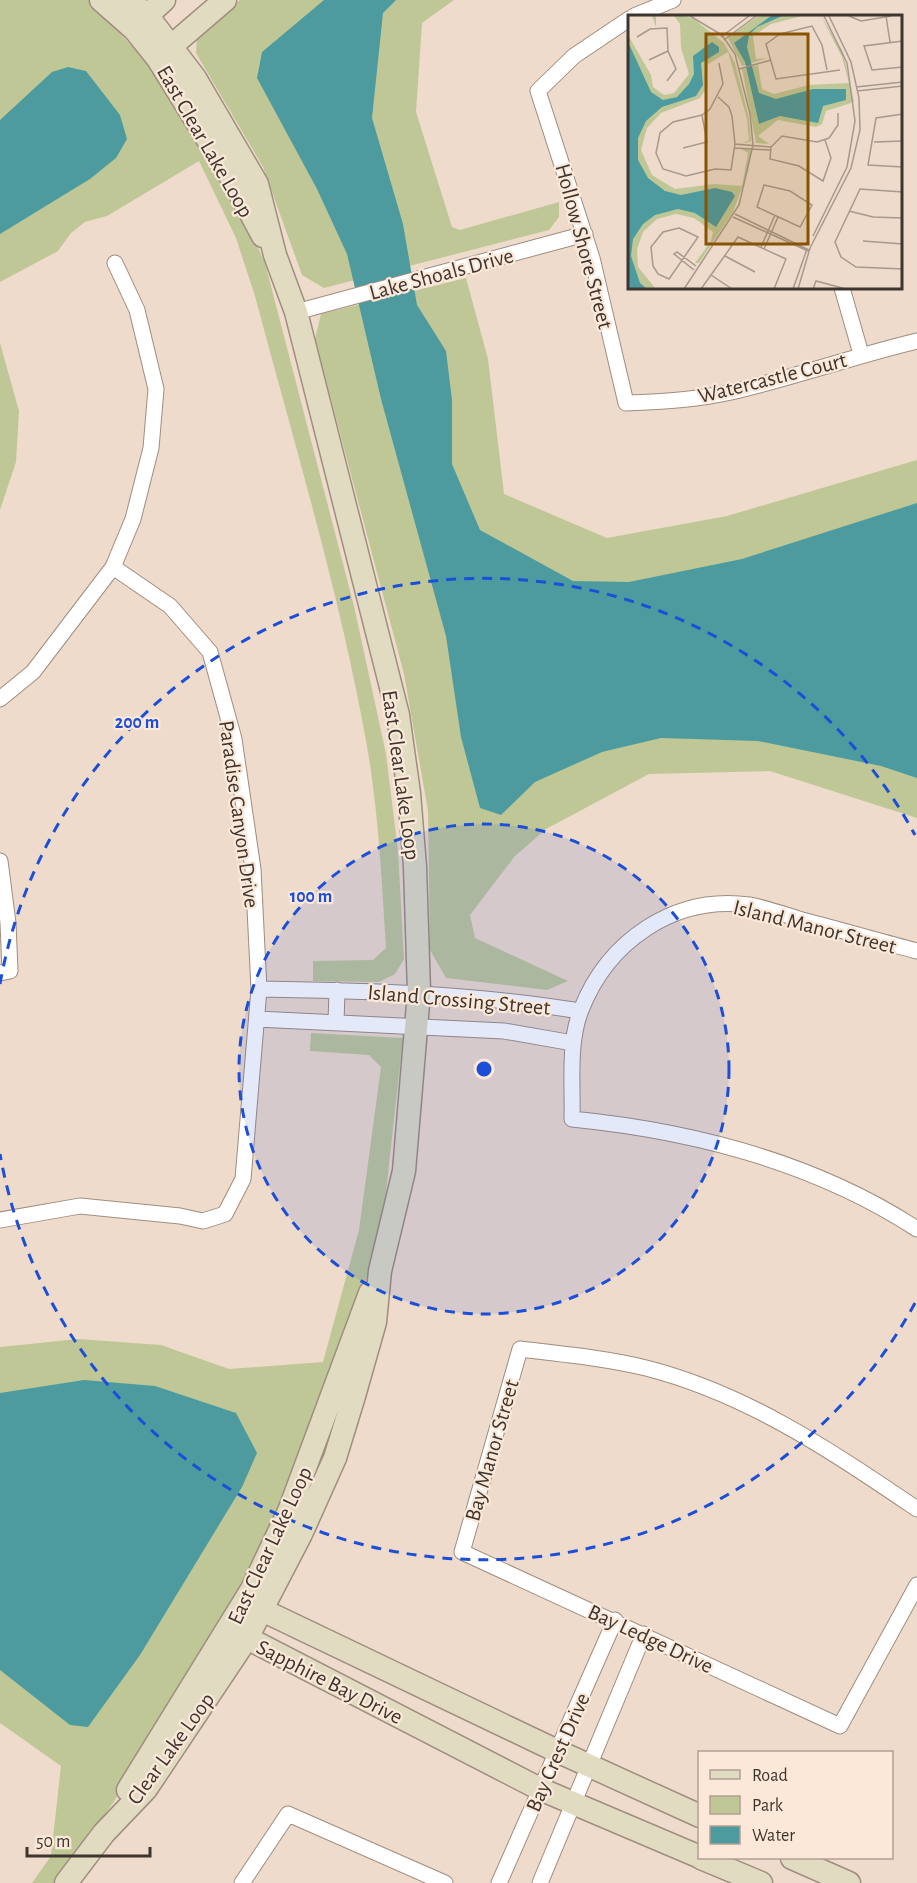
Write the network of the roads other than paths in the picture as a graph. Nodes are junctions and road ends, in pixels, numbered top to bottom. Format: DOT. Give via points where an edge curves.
graph roads {
  1 [pos="101,0"];
  2 [pos="127,0"];
  3 [pos="164,0"];
  4 [pos="225,0"];
  5 [pos="673,0"];
  6 [pos="636,15"];
  7 [pos="628,20"];
  8 [pos="140,21"];
  9 [pos="164,52"];
  10 [pos="585,234"];
  11 [pos="115,263"];
  12 [pos="844,290"];
  13 [pos="296,312"];
  14 [pos="917,341"];
  15 [pos="861,354"];
  16 [pos="626,403"];
  17 [pos="113,567"];
  18 [pos="0,699"];
  19 [pos="0,861"];
  20 [pos="917,951"];
  21 [pos="0,973"];
  22 [pos="259,989"];
  23 [pos="337,990"];
  24 [pos="419,992"];
  25 [pos="580,1011"];
  26 [pos="257,1019"];
  27 [pos="336,1023"];
  28 [pos="417,1027"];
  29 [pos="573,1042"];
  30 [pos="0,1220"];
  31 [pos="917,1228"];
  32 [pos="380,1271"];
  33 [pos="917,1509"];
  34 [pos="462,1552"];
  35 [pos="917,1585"];
  36 [pos="262,1610"];
  37 [pos="238,1615"];
  38 [pos="615,1620"];
  39 [pos="644,1634"];
  40 [pos="247,1638"];
  41 [pos="557,1751"];
  42 [pos="589,1766"];
  43 [pos="540,1790"];
  44 [pos="573,1803"];
  45 [pos="698,1816"];
  46 [pos="104,1833"];
  47 [pos="698,1856"];
  48 [pos="705,1859"];
  49 [pos="796,1859"];
  50 [pos="66,1883"];
  51 [pos="242,1883"];
  52 [pos="445,1883"];
  53 [pos="499,1883"];
  54 [pos="540,1883"];
  55 [pos="761,1883"];
  56 [pos="849,1883"];
  1 -- 8 [label="street"];
  2 -- 8 [label="street"];
  3 -- 8 [label="street"];
  4 -- 9 [label="street"];
  5 -- 6 [label="street"];
  7 -- 10 [label="street, Hollow Shore Street" via="573,56 538,92"];
  8 -- 9 [label="street, East Clear Lake Loop"];
  9 -- 13 [label="street, East Clear Lake Loop" via="228,130 257,184 275,255"];
  10 -- 13 [label="street, Lake Shoals Drive"];
  10 -- 16 [label="street, Hollow Shore Street"];
  11 -- 17 [label="street" via="137,310 156,389 151,448 133,519"];
  12 -- 15 [label="street"];
  13 -- 24 [label="street, East Clear Lake Loop" via="398,715 415,867"];
  14 -- 15 [label="street, Watercastle Court"];
  15 -- 16 [label="street, Watercastle Court" via="731,392 693,399"];
  17 -- 18 [label="street" via="33,672"];
  17 -- 22 [label="street, Paradise Canyon Drive" via="170,606 210,652 234,739 253,869"];
  19 -- 21 [label="street" via="10,971"];
  20 -- 25 [label="street, Island Manor Street" via="752,906 707,904 681,910 639,932 606,966"];
  22 -- 23 [label="street, Island Crossing Street"];
  22 -- 26 [label="street, Paradise Canyon Drive"];
  23 -- 24 [label="street, Island Crossing Street"];
  23 -- 27 [label="street, Island Crossing Street"];
  24 -- 25 [label="street, Island Crossing Street" via="513,1000"];
  24 -- 28 [label="street, East Clear Lake Loop"];
  25 -- 29 [label="street, Island Manor Street"];
  26 -- 27 [label="street, Island Crossing Street"];
  26 -- 30 [label="street, Paradise Canyon Drive" via="243,1179 225,1215 203,1221 80,1206"];
  27 -- 28 [label="street, Island Crossing Street"];
  28 -- 29 [label="street, Island Crossing Street" via="504,1031"];
  28 -- 32 [label="street, East Clear Lake Loop" via="404,1171"];
  29 -- 31 [label="street, Island Manor Street" via="572,1119 676,1133 739,1149 838,1186"];
  32 -- 36 [label="street, East Clear Lake Loop" via="375,1322 335,1458"];
  32 -- 37 [label="street, East Clear Lake Loop" via="289,1511"];
  33 -- 34 [label="street, Bay Manor Street" via="772,1415 702,1385 609,1360 519,1349"];
  34 -- 38 [label="street, Bay Ledge Drive"];
  35 -- 39 [label="street, Bay Ledge Drive" via="840,1726"];
  36 -- 37 [label="street, Sapphire Bay Drive"];
  36 -- 40 [label="street, East Clear Lake Loop"];
  36 -- 41 [label="street, Sapphire Bay Drive"];
  37 -- 40 [label="street, Sapphire Bay Drive"];
  37 -- 46 [label="street, East Clear Lake Loop"];
  38 -- 39 [label="street, Bay Ledge Drive"];
  38 -- 41 [label="street, Bay Crest Drive"];
  39 -- 42 [label="street, Bay Crest Drive"];
  40 -- 43 [label="street, Sapphire Bay Drive"];
  40 -- 46 [label="street, Clear Lake Loop" via="146,1790"];
  41 -- 42 [label="street, Sapphire Bay Drive"];
  41 -- 43 [label="street, Bay Crest Drive"];
  42 -- 44 [label="street, Bay Crest Drive"];
  42 -- 45 [label="street, Sapphire Bay Drive"];
  43 -- 44 [label="street, Sapphire Bay Drive"];
  43 -- 53 [label="street, Bay Crest Drive"];
  44 -- 47 [label="street, Sapphire Bay Drive"];
  44 -- 54 [label="street, Bay Crest Drive"];
  46 -- 50 [label="street, Clear Lake Loop"];
  48 -- 55 [label="street, Sapphire Bay Drive"];
  49 -- 56 [label="street"];
  51 -- 52 [label="street" via="288,1814"];
}
